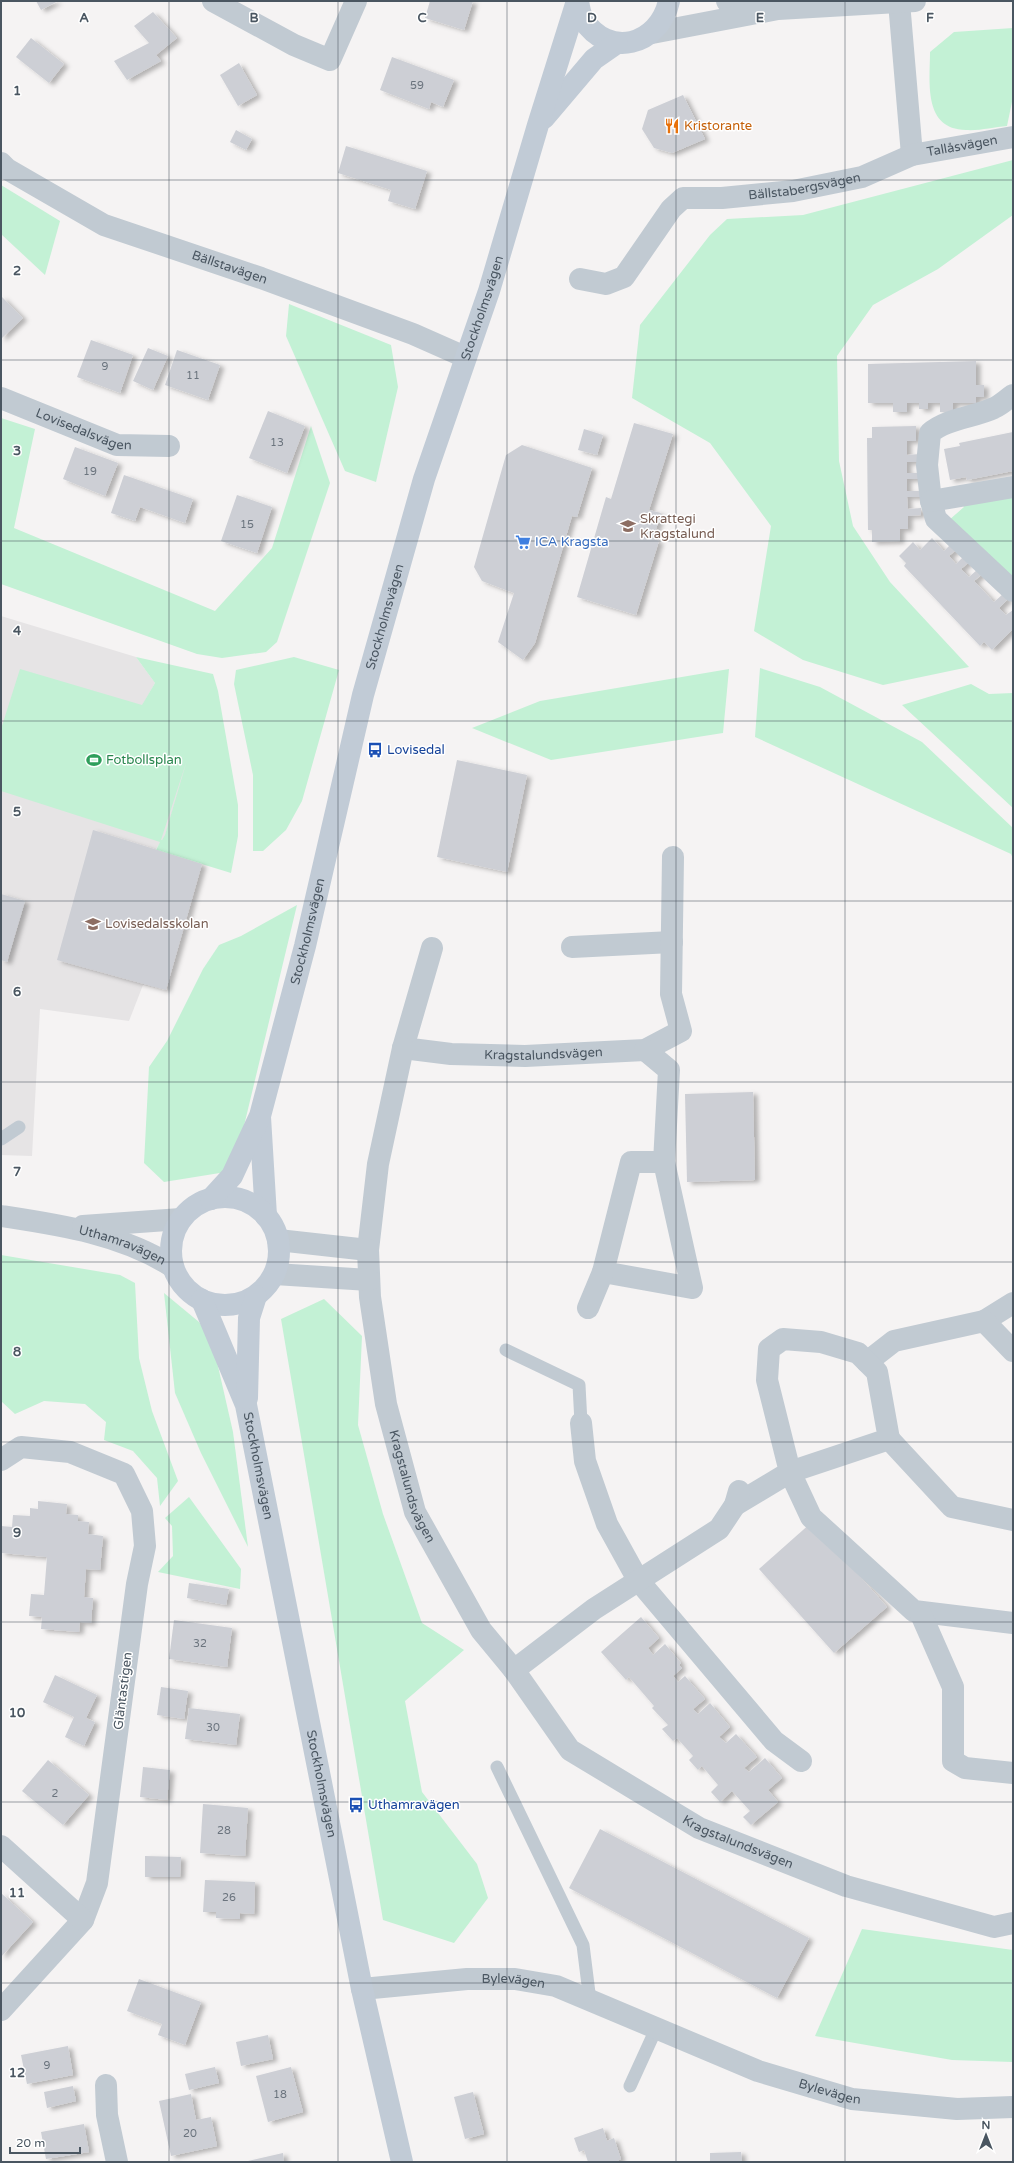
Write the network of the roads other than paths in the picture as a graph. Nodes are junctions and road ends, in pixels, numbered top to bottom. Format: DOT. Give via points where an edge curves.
graph roads {
  1 [pos="213,1"];
  2 [pos="356,1"];
  3 [pos="577,1"];
  4 [pos="669,1"];
  5 [pos="727,1"];
  6 [pos="907,2"];
  7 [pos="778,9"];
  8 [pos="652,33"];
  9 [pos="617,43"];
  10 [pos="538,125"];
  11 [pos="1013,137"];
  12 [pos="912,155"];
  13 [pos="1,163"];
  14 [pos="580,279"];
  15 [pos="465,357"];
  16 [pos="1013,395"];
  17 [pos="1,398"];
  18 [pos="169,446"];
  19 [pos="1013,486"];
  20 [pos="930,502"];
  21 [pos="1013,591"];
  22 [pos="673,857"];
  23 [pos="672,942"];
  24 [pos="572,947"];
  25 [pos="432,948"];
  26 [pos="403,1048"];
  27 [pos="645,1050"];
  28 [pos="260,1116"];
  29 [pos="19,1127"];
  30 [pos="1,1139"];
  31 [pos="664,1162"];
  32 [pos="211,1199"];
  33 [pos="1,1216"];
  34 [pos="266,1216"];
  35 [pos="181,1220"];
  36 [pos="70,1226"];
  37 [pos="278,1240"];
  38 [pos="368,1250"];
  39 [pos="173,1268"];
  40 [pos="603,1272"];
  41 [pos="275,1274"];
  42 [pos="369,1280"];
  43 [pos="256,1296"];
  44 [pos="202,1300"];
  45 [pos="1013,1303"];
  46 [pos="588,1308"];
  47 [pos="984,1320"];
  48 [pos="506,1350"];
  49 [pos="1013,1351"];
  50 [pos="867,1362"];
  51 [pos="246,1405"];
  52 [pos="581,1423"];
  53 [pos="889,1439"];
  54 [pos="1,1460"];
  55 [pos="790,1472"];
  56 [pos="1013,1520"];
  57 [pos="638,1580"];
  58 [pos="920,1612"];
  59 [pos="1013,1623"];
  60 [pos="514,1670"];
  61 [pos="801,1762"];
  62 [pos="496,1767"];
  63 [pos="1013,1773"];
  64 [pos="1,1846"];
  65 [pos="83,1920"];
  66 [pos="1013,1923"];
  67 [pos="362,1989"];
  68 [pos="590,2001"];
  69 [pos="1,2010"];
  70 [pos="656,2029"];
  71 [pos="106,2085"];
  72 [pos="630,2086"];
  73 [pos="1013,2107"];
  74 [pos="117,2162"];
  75 [pos="402,2162"];
  1 -- 2 [label="street" via="294,45 330,60"];
  3 -- 9 [label="main road" via="582,17 591,30 602,38"];
  3 -- 10 [label="main road, Stockholmsvägen"];
  4 -- 8 [label="main road" via="666,15"];
  5 -- 7 [label="street"];
  6 -- 7 [label="street"];
  6 -- 12 [label="street" via="902,51"];
  7 -- 8 [label="street"];
  8 -- 9 [label="main road" via="638,41"];
  9 -- 10 [label="main road, Stockholmsvägen" via="594,59"];
  10 -- 15 [label="main road, Stockholmsvägen" via="489,291"];
  11 -- 12 [label="street, Tallåsvägen"];
  12 -- 14 [label="street, Bällstabergsvägen" via="862,177 793,191 722,198 683,198 672,209 624,277 606,284"];
  13 -- 15 [label="street, Bällstavägen" via="7,169 104,225 261,278 413,334"];
  15 -- 28 [label="main road, Stockholmsvägen" via="424,479 363,695 305,946"];
  16 -- 20 [label="street" via="995,408 938,425 930,433 927,465"];
  17 -- 18 [label="street, Lovisedalsvägen" via="117,444"];
  19 -- 20 [label="street"];
  20 -- 21 [label="street" via="936,519"];
  22 -- 23 [label="street"];
  23 -- 24 [label="street"];
  23 -- 27 [label="street, Kragstalundsvägen" via="671,994 681,1031"];
  25 -- 26 [label="street, Kragstalundsvägen"];
  26 -- 27 [label="street, Kragstalundsvägen" via="450,1054 524,1056"];
  26 -- 38 [label="street, Kragstalundsvägen" via="378,1164"];
  27 -- 31 [label="street" via="669,1070"];
  28 -- 32 [label="main road, Stockholmsvägen" via="232,1176"];
  28 -- 34 [label="main road, Stockholmsvägen"];
  29 -- 30 [label="lane"];
  31 -- 40 [label="street" via="631,1162"];
  31 -- 40 [label="street" via="692,1288"];
  32 -- 34 [label="main road" via="241,1199 258,1208"];
  32 -- 35 [label="main road" via="194,1206"];
  33 -- 36 [label="street, Uthamravägen"];
  34 -- 37 [label="main road"];
  35 -- 36 [label="street, Uthamravägen"];
  35 -- 39 [label="main road" via="170,1249"];
  36 -- 39 [label="street, Uthamravägen" via="143,1250"];
  37 -- 38 [label="street"];
  37 -- 41 [label="main road" via="280,1257"];
  38 -- 42 [label="street, Kragstalundsvägen"];
  39 -- 44 [label="main road" via="186,1290"];
  40 -- 46 [label="street"];
  41 -- 42 [label="street"];
  41 -- 43 [label="main road"];
  42 -- 60 [label="street, Kragstalundsvägen" via="386,1404 415,1512 482,1630"];
  43 -- 44 [label="main road" via="241,1303 222,1305"];
  43 -- 51 [label="main road, Stockholmsvägen" via="249,1318"];
  44 -- 51 [label="main road, Stockholmsvägen"];
  45 -- 47 [label="street"];
  47 -- 49 [label="street"];
  47 -- 50 [label="street" via="894,1341"];
  48 -- 52 [label="lane" via="579,1385"];
  50 -- 53 [label="street" via="877,1372"];
  50 -- 55 [label="street" via="858,1352 821,1342 782,1339 770,1349 767,1380"];
  51 -- 67 [label="main road, Stockholmsvägen"];
  52 -- 57 [label="street" via="585,1461 605,1517"];
  53 -- 55 [label="street"];
  53 -- 56 [label="street" via="952,1507"];
  54 -- 65 [label="street, Gläntastigen" via="21,1447 70,1452 124,1474 142,1511 145,1546 137,1584 98,1883"];
  55 -- 57 [label="street" via="737,1497 719,1528"];
  55 -- 58 [label="street" via="811,1517 914,1611"];
  57 -- 60 [label="street" via="594,1609"];
  57 -- 61 [label="street" via="774,1741"];
  58 -- 59 [label="street"];
  58 -- 63 [label="street" via="952,1687 953,1761 965,1768"];
  60 -- 66 [label="street, Kragstalundsvägen" via="570,1750 699,1828 846,1886 994,1927"];
  62 -- 68 [label="lane" via="583,1945"];
  64 -- 65 [label="street"];
  65 -- 69 [label="street, Gläntastigen"];
  67 -- 68 [label="street, Bylevägen" via="467,1979 515,1979 556,1986"];
  67 -- 75 [label="main road, Stockholmsvägen"];
  68 -- 70 [label="street, Bylevägen"];
  70 -- 72 [label="lane"];
  70 -- 73 [label="street, Bylevägen" via="758,2071 852,2099 957,2109"];
  71 -- 74 [label="street" via="107,2115"];
}
